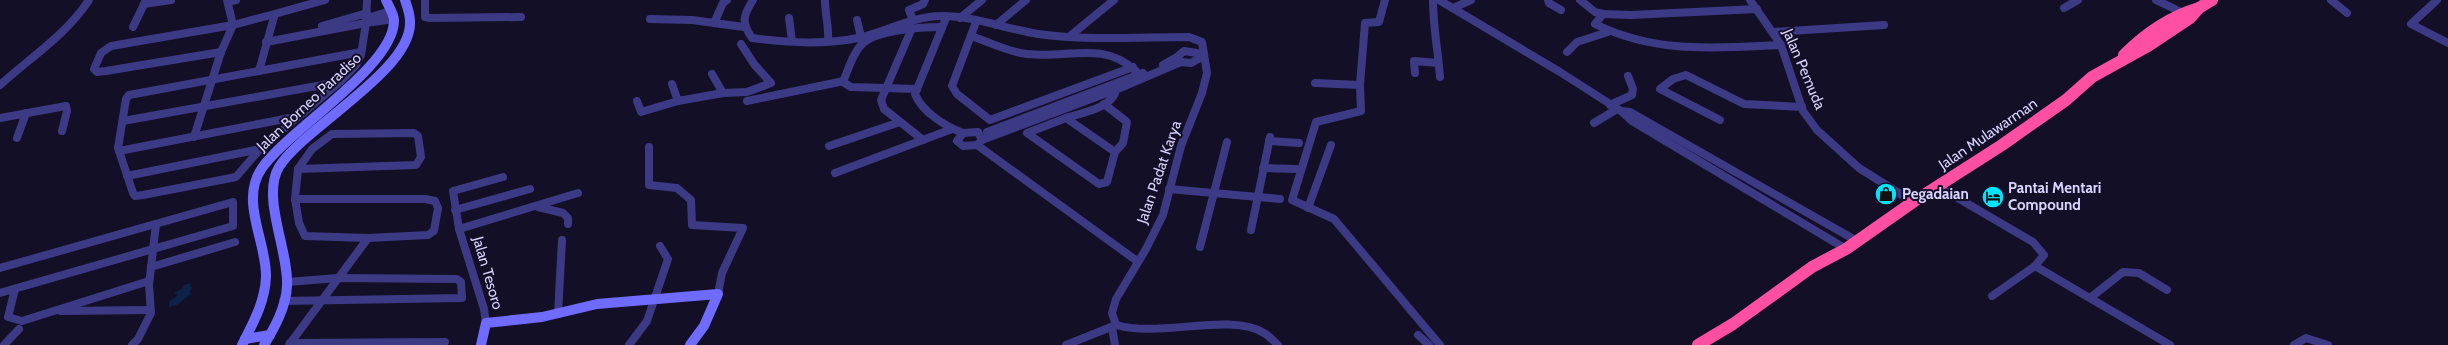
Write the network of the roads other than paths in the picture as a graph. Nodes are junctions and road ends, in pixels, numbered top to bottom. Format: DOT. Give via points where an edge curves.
graph roads {
  1 [pos="89,0"];
  2 [pos="171,0"];
  3 [pos="236,0"];
  4 [pos="325,0"];
  5 [pos="367,0"];
  6 [pos="386,0"];
  7 [pos="405,0"];
  8 [pos="425,0"];
  9 [pos="727,0"];
  10 [pos="753,0"];
  11 [pos="826,0"];
  12 [pos="925,0"];
  13 [pos="969,0"];
  14 [pos="1026,0"];
  15 [pos="1114,0"];
  16 [pos="1384,0"];
  17 [pos="1433,0"];
  18 [pos="1439,0"];
  19 [pos="1471,0"];
  20 [pos="1548,0"];
  21 [pos="1580,0"];
  22 [pos="1750,0"];
  23 [pos="2078,0"];
  24 [pos="2156,0"];
  25 [pos="2212,0"];
  26 [pos="2332,0"];
  27 [pos="2437,0"];
  28 [pos="227,1"];
  29 [pos="145,2"];
  30 [pos="980,2"];
  31 [pos="1453,8"];
  32 [pos="2064,8"];
  33 [pos="2199,8"];
  34 [pos="1756,9"];
  35 [pos="1561,10"];
  36 [pos="2181,12"];
  37 [pos="2347,13"];
  38 [pos="1603,14"];
  39 [pos="271,15"];
  40 [pos="392,15"];
  41 [pos="521,17"];
  42 [pos="366,18"];
  43 [pos="789,18"];
  44 [pos="946,18"];
  45 [pos="960,18"];
  46 [pos="650,19"];
  47 [pos="857,20"];
  48 [pos="976,22"];
  49 [pos="714,23"];
  50 [pos="913,24"];
  51 [pos="233,25"];
  52 [pos="996,25"];
  53 [pos="133,26"];
  54 [pos="1884,26"];
  55 [pos="744,27"];
  56 [pos="942,27"];
  57 [pos="1608,32"];
  58 [pos="1774,32"];
  59 [pos="971,36"];
  60 [pos="1070,36"];
  61 [pos="862,37"];
  62 [pos="828,40"];
  63 [pos="266,41"];
  64 [pos="792,41"];
  65 [pos="2448,43"];
  66 [pos="741,44"];
  67 [pos="1781,45"];
  68 [pos="1203,46"];
  69 [pos="1193,51"];
  70 [pos="221,52"];
  71 [pos="361,52"];
  72 [pos="1567,52"];
  73 [pos="1201,59"];
  74 [pos="1179,60"];
  75 [pos="1438,63"];
  76 [pos="1133,67"];
  77 [pos="2112,67"];
  78 [pos="259,70"];
  79 [pos="1415,73"];
  80 [pos="712,74"];
  81 [pos="1139,74"];
  82 [pos="1628,76"];
  83 [pos="1440,77"];
  84 [pos="214,79"];
  85 [pos="844,81"];
  86 [pos="1315,83"];
  87 [pos="0,84"];
  88 [pos="345,84"];
  89 [pos="672,84"];
  90 [pos="1360,85"];
  91 [pos="364,88"];
  92 [pos="886,88"];
  93 [pos="917,89"];
  94 [pos="1116,90"];
  95 [pos="723,93"];
  96 [pos="637,101"];
  97 [pos="678,101"];
  98 [pos="747,101"];
  99 [pos="1104,104"];
  100 [pos="205,106"];
  101 [pos="1802,107"];
  102 [pos="1616,108"];
  103 [pos="26,113"];
  104 [pos="295,117"];
  105 [pos="0,118"];
  106 [pos="1066,118"];
  107 [pos="1720,120"];
  108 [pos="123,121"];
  109 [pos="900,122"];
  110 [pos="1594,123"];
  111 [pos="952,128"];
  112 [pos="62,131"];
  113 [pos="963,133"];
  114 [pos="194,137"];
  115 [pos="17,138"];
  116 [pos="923,140"];
  117 [pos="980,140"];
  118 [pos="1227,142"];
  119 [pos="1299,143"];
  120 [pos="1331,145"];
  121 [pos="829,146"];
  122 [pos="649,147"];
  123 [pos="260,149"];
  124 [pos="119,151"];
  125 [pos="1115,152"];
  126 [pos="1263,168"];
  127 [pos="298,169"];
  128 [pos="1296,170"];
  129 [pos="834,173"];
  130 [pos="127,176"];
  131 [pos="503,177"];
  132 [pos="1939,187"];
  133 [pos="530,189"];
  134 [pos="1169,189"];
  135 [pos="578,193"];
  136 [pos="1214,194"];
  137 [pos="1257,198"];
  138 [pos="295,199"];
  139 [pos="1280,199"];
  140 [pos="1913,202"];
  141 [pos="535,207"];
  142 [pos="1308,208"];
  143 [pos="456,210"];
  144 [pos="156,224"];
  145 [pos="568,224"];
  146 [pos="459,229"];
  147 [pos="1251,230"];
  148 [pos="368,238"];
  149 [pos="562,240"];
  150 [pos="1857,240"];
  151 [pos="235,242"];
  152 [pos="660,246"];
  153 [pos="1200,247"];
  154 [pos="1846,249"];
  155 [pos="153,250"];
  156 [pos="1137,262"];
  157 [pos="2035,266"];
  158 [pos="151,267"];
  159 [pos="0,268"];
  160 [pos="338,278"];
  161 [pos="149,281"];
  162 [pos="287,282"];
  163 [pos="15,289"];
  164 [pos="2167,290"];
  165 [pos="0,293"];
  166 [pos="718,294"];
  167 [pos="1992,296"];
  168 [pos="2090,298"];
  169 [pos="656,299"];
  170 [pos="322,300"];
  171 [pos="283,301"];
  172 [pos="150,310"];
  173 [pos="51,312"];
  174 [pos="558,314"];
  175 [pos="486,323"];
  176 [pos="1114,326"];
  177 [pos="18,329"];
  178 [pos="1418,335"];
  179 [pos="267,340"];
  180 [pos="244,342"];
  181 [pos="445,342"];
  182 [pos="289,344"];
  183 [pos="4,345"];
  184 [pos="132,345"];
  185 [pos="481,345"];
  186 [pos="629,345"];
  187 [pos="690,345"];
  188 [pos="1066,345"];
  189 [pos="1115,345"];
  190 [pos="1278,345"];
  191 [pos="1429,345"];
  192 [pos="1440,345"];
  193 [pos="1698,345"];
  194 [pos="2170,345"];
  195 [pos="2294,345"];
  196 [pos="2328,345"];
  1 -- 87 [label="street" via="80,14 55,41"];
  2 -- 29 [label="street"];
  3 -- 28 [label="street"];
  4 -- 39 [label="street"];
  5 -- 42 [label="street"];
  6 -- 40 [label="street"];
  7 -- 91 [label="street" via="411,14 408,38 390,63"];
  8 -- 41 [label="street" via="425,16 430,18"];
  9 -- 49 [label="street" via="723,3"];
  10 -- 55 [label="street" via="745,12"];
  11 -- 62 [label="street"];
  12 -- 50 [label="street" via="923,4 909,10"];
  13 -- 30 [label="street"];
  14 -- 52 [label="street"];
  15 -- 60 [label="street"];
  16 -- 90 [label="street" via="1379,22 1365,23"];
  17 -- 75 [label="street" via="1433,26 1438,46"];
  18 -- 31 [label="street"];
  19 -- 31 [label="street"];
  20 -- 35 [label="street"];
  21 -- 38 [label="street" via="1595,12"];
  22 -- 34 [label="street, Jalan Pemuda"];
  23 -- 32 [label="street"];
  24 -- 36 [label="street"];
  25 -- 33 [label="highway, Jalan Mulawarman"];
  26 -- 37 [label="street"];
  27 -- 65 [label="street" via="2411,24"];
  28 -- 51 [label="street"];
  29 -- 53 [label="street"];
  30 -- 45 [label="street"];
  31 -- 102 [label="street"];
  33 -- 36 [label="highway"];
  33 -- 77 [label="highway, Jalan Mulawarman" via="2190,18"];
  34 -- 38 [label="street"];
  34 -- 58 [label="street, Jalan Pemuda"];
  36 -- 77 [label="highway" via="2141,38"];
  38 -- 57 [label="street" via="1595,24"];
  39 -- 51 [label="street"];
  39 -- 63 [label="street" via="274,17"];
  40 -- 42 [label="street"];
  40 -- 88 [label="street, Jalan Borneo Paradiso" via="389,41 373,64"];
  42 -- 63 [label="street"];
  42 -- 71 [label="street"];
  43 -- 64 [label="street"];
  44 -- 56 [label="street"];
  45 -- 50 [label="street" via="941,16"];
  45 -- 52 [label="street"];
  46 -- 49 [label="street" via="671,18"];
  47 -- 61 [label="street"];
  48 -- 59 [label="street"];
  49 -- 55 [label="street"];
  50 -- 56 [label="street"];
  50 -- 61 [label="street"];
  50 -- 85 [label="street" via="861,44"];
  50 -- 92 [label="street"];
  51 -- 70 [label="street"];
  51 -- 70 [label="street" via="111,46 101,53 94,69 97,72 106,72"];
  52 -- 60 [label="street" via="1038,34"];
  54 -- 58 [label="street"];
  55 -- 64 [label="street" via="752,38"];
  56 -- 93 [label="street"];
  57 -- 67 [label="street" via="1660,45 1680,47"];
  57 -- 72 [label="street" via="1577,42"];
  58 -- 67 [label="street, Jalan Pemuda"];
  59 -- 76 [label="street" via="1030,54 1109,55 1125,59"];
  59 -- 76 [label="street" via="953,82 953,90 990,120"];
  60 -- 68 [label="street" via="1188,37"];
  61 -- 62 [label="street"];
  62 -- 64 [label="street"];
  63 -- 78 [label="street"];
  66 -- 95 [label="street" via="771,84 747,92"];
  67 -- 101 [label="street, Jalan Pemuda"];
  68 -- 69 [label="street"];
  68 -- 73 [label="street, Jalan Padat Karya"];
  69 -- 73 [label="street"];
  69 -- 74 [label="street" via="1180,53"];
  70 -- 84 [label="street"];
  71 -- 78 [label="street"];
  71 -- 88 [label="street"];
  73 -- 74 [label="street" via="1190,63"];
  73 -- 134 [label="street, Jalan Padat Karya" via="1207,72 1202,93 1181,146"];
  74 -- 81 [label="street"];
  74 -- 94 [label="street"];
  75 -- 79 [label="street" via="1414,61"];
  75 -- 83 [label="street"];
  76 -- 81 [label="street"];
  77 -- 132 [label="highway, Jalan Mulawarman" via="2092,77 2066,100"];
  78 -- 84 [label="street"];
  80 -- 95 [label="street"];
  81 -- 117 [label="street"];
  82 -- 102 [label="street" via="1633,89 1632,95"];
  84 -- 100 [label="street"];
  84 -- 108 [label="street" via="129,95 126,99"];
  85 -- 92 [label="street" via="845,86"];
  85 -- 98 [label="street" via="821,88 766,95"];
  86 -- 90 [label="street"];
  88 -- 91 [label="street"];
  88 -- 100 [label="street"];
  88 -- 104 [label="street"];
  88 -- 180 [label="street, Jalan Borneo Paradiso" via="273,154 255,182 256,219 266,267 265,288 258,314"];
  89 -- 97 [label="street"];
  90 -- 142 [label="street" via="1361,111 1315,122 1292,199 1295,204"];
  91 -- 162 [label="street" via="299,145 283,162 273,182"];
  92 -- 93 [label="street"];
  92 -- 109 [label="street" via="881,100 884,109"];
  93 -- 111 [label="street" via="915,94 919,105"];
  94 -- 99 [label="street" via="1114,96"];
  94 -- 117 [label="street"];
  95 -- 97 [label="street"];
  96 -- 97 [label="street" via="641,112"];
  99 -- 106 [label="street"];
  99 -- 125 [label="street" via="1127,122 1123,143"];
  100 -- 108 [label="street"];
  100 -- 114 [label="street"];
  101 -- 107 [label="street" via="1744,104 1686,75 1673,79 1660,89"];
  101 -- 140 [label="street, Jalan Pemuda" via="1816,130 1837,150 1859,168"];
  102 -- 110 [label="street"];
  102 -- 150 [label="street" via="1630,112 1688,143"];
  102 -- 154 [label="street" via="1632,121"];
  103 -- 105 [label="street"];
  103 -- 112 [label="street" via="67,106"];
  103 -- 115 [label="street"];
  104 -- 114 [label="street"];
  104 -- 123 [label="street"];
  106 -- 125 [label="street"];
  106 -- 125 [label="street" via="1027,133 1099,184 1107,182"];
  108 -- 124 [label="street"];
  109 -- 116 [label="street"];
  109 -- 121 [label="street"];
  111 -- 113 [label="street"];
  111 -- 116 [label="street"];
  113 -- 117 [label="street" via="973,131"];
  113 -- 117 [label="street" via="958,138 959,144 967,146"];
  114 -- 124 [label="street"];
  116 -- 129 [label="street"];
  117 -- 156 [label="street"];
  118 -- 136 [label="street"];
  119 -- 126 [label="street" via="1270,139"];
  120 -- 142 [label="street"];
  122 -- 166 [label="street" via="649,185 677,188 691,200 692,225 743,228 722,273"];
  123 -- 130 [label="street"];
  123 -- 130 [label="street" via="236,177 221,181 135,196"];
  124 -- 130 [label="street"];
  126 -- 128 [label="street"];
  126 -- 137 [label="street"];
  127 -- 127 [label="street" via="416,165 421,160 418,136 414,133 332,134 323,139"];
  127 -- 138 [label="street"];
  131 -- 143 [label="street" via="452,191"];
  132 -- 140 [label="highway, Jalan Mulawarman"];
  132 -- 157 [label="street" via="2042,249 2044,255"];
  133 -- 143 [label="street"];
  134 -- 136 [label="street"];
  134 -- 156 [label="street, Jalan Padat Karya" via="1163,215"];
  135 -- 141 [label="street, Jalan Tesoro"];
  136 -- 137 [label="street"];
  136 -- 153 [label="street"];
  137 -- 139 [label="street"];
  137 -- 147 [label="street"];
  138 -- 148 [label="street" via="301,232 305,236"];
  138 -- 148 [label="street" via="435,201 438,208 432,234"];
  140 -- 150 [label="highway, Jalan Mulawarman"];
  141 -- 145 [label="street" via="563,213 568,218"];
  141 -- 146 [label="street, Jalan Tesoro"];
  142 -- 192 [label="street" via="1334,219"];
  143 -- 146 [label="street"];
  144 -- 155 [label="street"];
  144 -- 155 [label="street" via="233,202 233,226"];
  144 -- 159 [label="street"];
  146 -- 175 [label="street, Jalan Tesoro"];
  148 -- 160 [label="street"];
  149 -- 174 [label="street"];
  150 -- 154 [label="highway, Jalan Mulawarman"];
  151 -- 158 [label="street"];
  152 -- 169 [label="street" via="668,259"];
  154 -- 193 [label="highway, Jalan Mulawarman" via="1812,267"];
  155 -- 158 [label="street"];
  155 -- 163 [label="street"];
  156 -- 176 [label="street, Jalan Padat Karya" via="1112,313"];
  157 -- 167 [label="street"];
  157 -- 168 [label="street"];
  158 -- 161 [label="street"];
  160 -- 162 [label="street"];
  160 -- 170 [label="street"];
  160 -- 170 [label="street" via="457,279 461,282 462,298"];
  161 -- 172 [label="street"];
  161 -- 173 [label="street"];
  162 -- 171 [label="street"];
  163 -- 165 [label="street"];
  163 -- 173 [label="street" via="8,318 22,321"];
  164 -- 168 [label="street" via="2139,274 2123,272"];
  166 -- 169 [label="street"];
  166 -- 187 [label="street" via="704,326"];
  168 -- 194 [label="street"];
  169 -- 174 [label="street" via="598,304"];
  169 -- 186 [label="street" via="647,321"];
  170 -- 171 [label="street"];
  170 -- 182 [label="street"];
  171 -- 179 [label="street" via="277,322"];
  172 -- 173 [label="street"];
  172 -- 184 [label="street" via="148,321"];
  174 -- 175 [label="street"];
  175 -- 185 [label="street, Jalan Tesoro"];
  176 -- 188 [label="street"];
  176 -- 189 [label="street, Jalan Padat Karya"];
  176 -- 190 [label="street" via="1160,331 1220,325 1239,327 1257,330 1274,338"];
  177 -- 183 [label="street"];
  178 -- 191 [label="street"];
  179 -- 180 [label="street"];
  181 -- 182 [label="street"];
  195 -- 196 [label="street" via="2306,338"];
}
